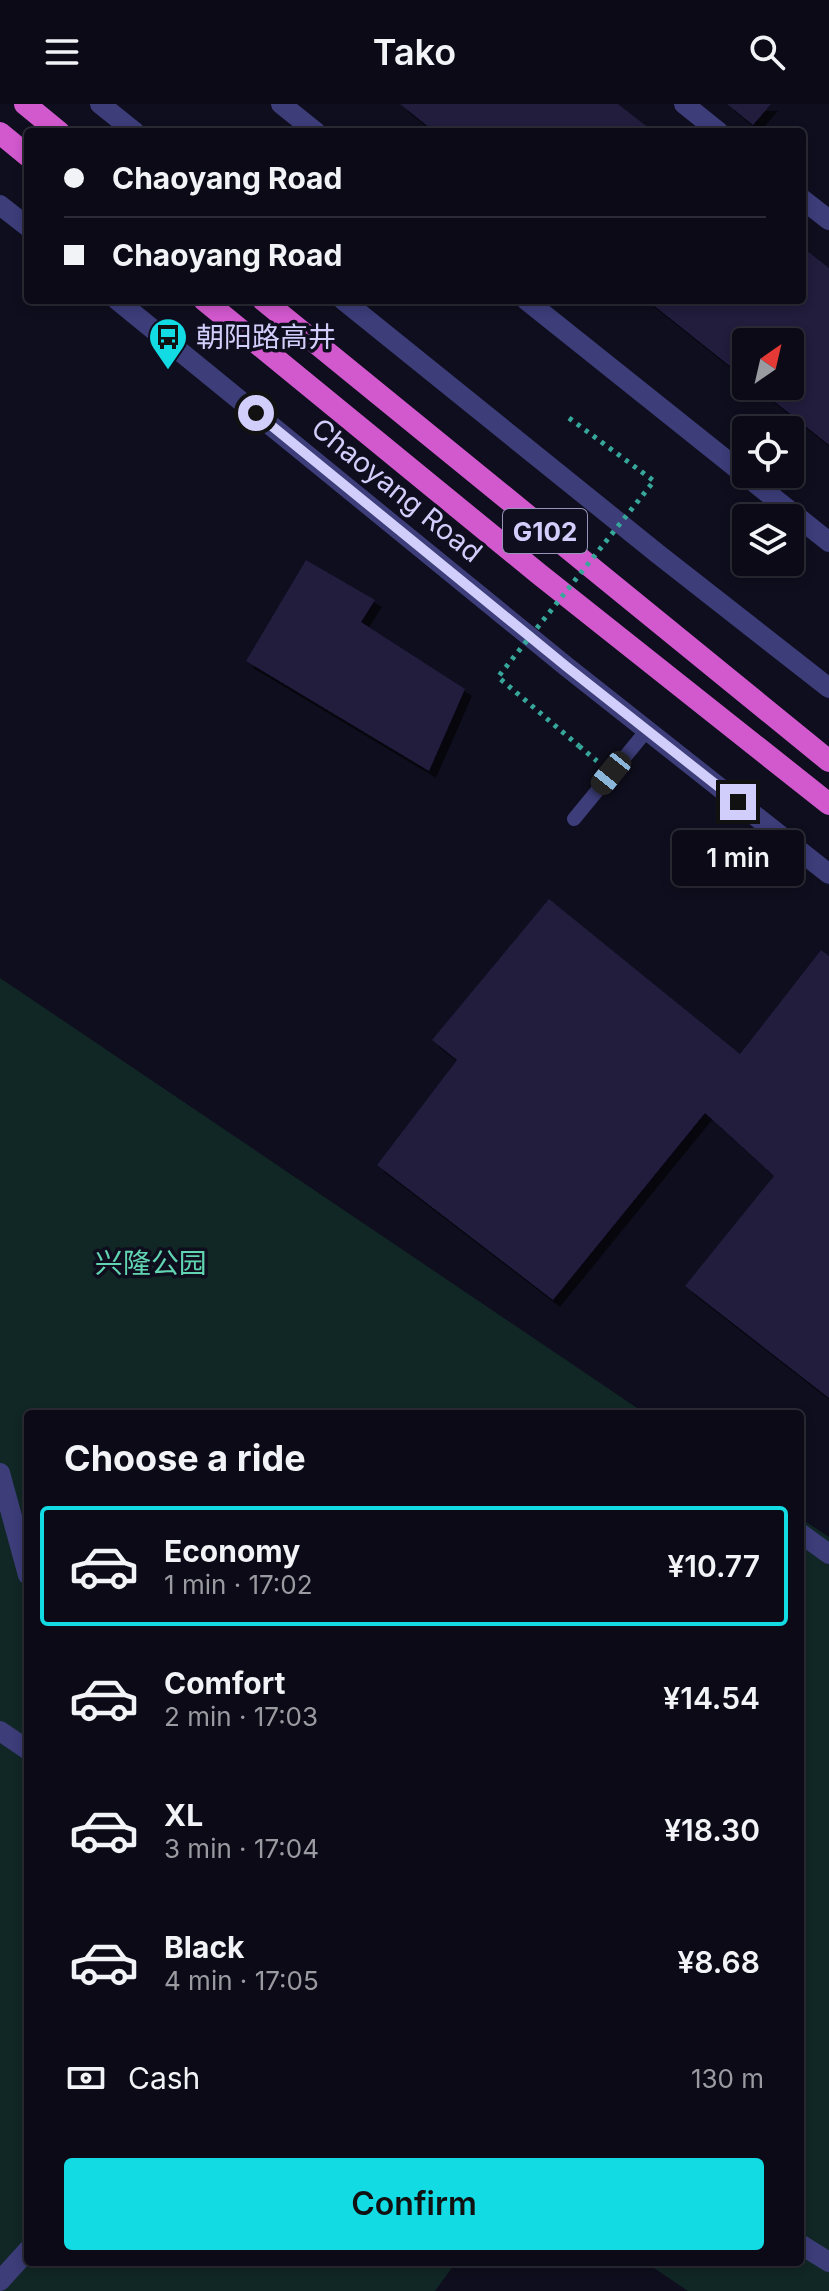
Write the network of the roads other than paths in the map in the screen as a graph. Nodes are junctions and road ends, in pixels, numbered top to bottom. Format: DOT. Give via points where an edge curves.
graph roads {
  1 [pos="25,104"];
  2 [pos="100,104"];
  3 [pos="281,104"];
  4 [pos="684,104"];
  5 [pos="54,128"];
  6 [pos="130,128"];
  7 [pos="311,128"];
  8 [pos="714,128"];
  9 [pos="0,133"];
  10 [pos="24,153"];
  11 [pos="806,202"];
  12 [pos="0,205"];
  13 [pos="829,220"];
  14 [pos="24,224"];
  15 [pos="122,304"];
  16 [pos="209,304"];
  17 [pos="268,304"];
  18 [pos="348,304"];
  19 [pos="531,304"];
  20 [pos="829,542"];
  21 [pos="829,688"];
  22 [pos="647,730"];
  23 [pos="829,761"];
  24 [pos="829,804"];
  25 [pos="574,819"];
  26 [pos="829,874"];
  27 [pos="0,1473"];
  28 [pos="804,1536"];
  29 [pos="829,1554"];
  30 [pos="24,1560"];
  31 [pos="0,1731"];
  32 [pos="24,1747"];
  33 [pos="804,2246"];
  34 [pos="24,2254"];
  35 [pos="829,2262"];
  36 [pos="0,2281"];
  1 -- 5 [label="highway"];
  2 -- 6 [label="street"];
  3 -- 7 [label="street"];
  4 -- 8 [label="street"];
  9 -- 10 [label="highway"];
  11 -- 13 [label="street"];
  12 -- 14 [label="street"];
  15 -- 22 [label="street, Chaoyang Road"];
  16 -- 24 [label="highway, Chaoyang Road / G102"];
  17 -- 23 [label="highway, G102"];
  18 -- 21 [label="street"];
  19 -- 20 [label="street"];
  22 -- 25 [label="lane"];
  22 -- 26 [label="street, Chaoyang Road"];
  27 -- 30 [label="street"];
  28 -- 29 [label="street"];
  31 -- 32 [label="street"];
  33 -- 35 [label="street"];
  34 -- 36 [label="street"];
}
